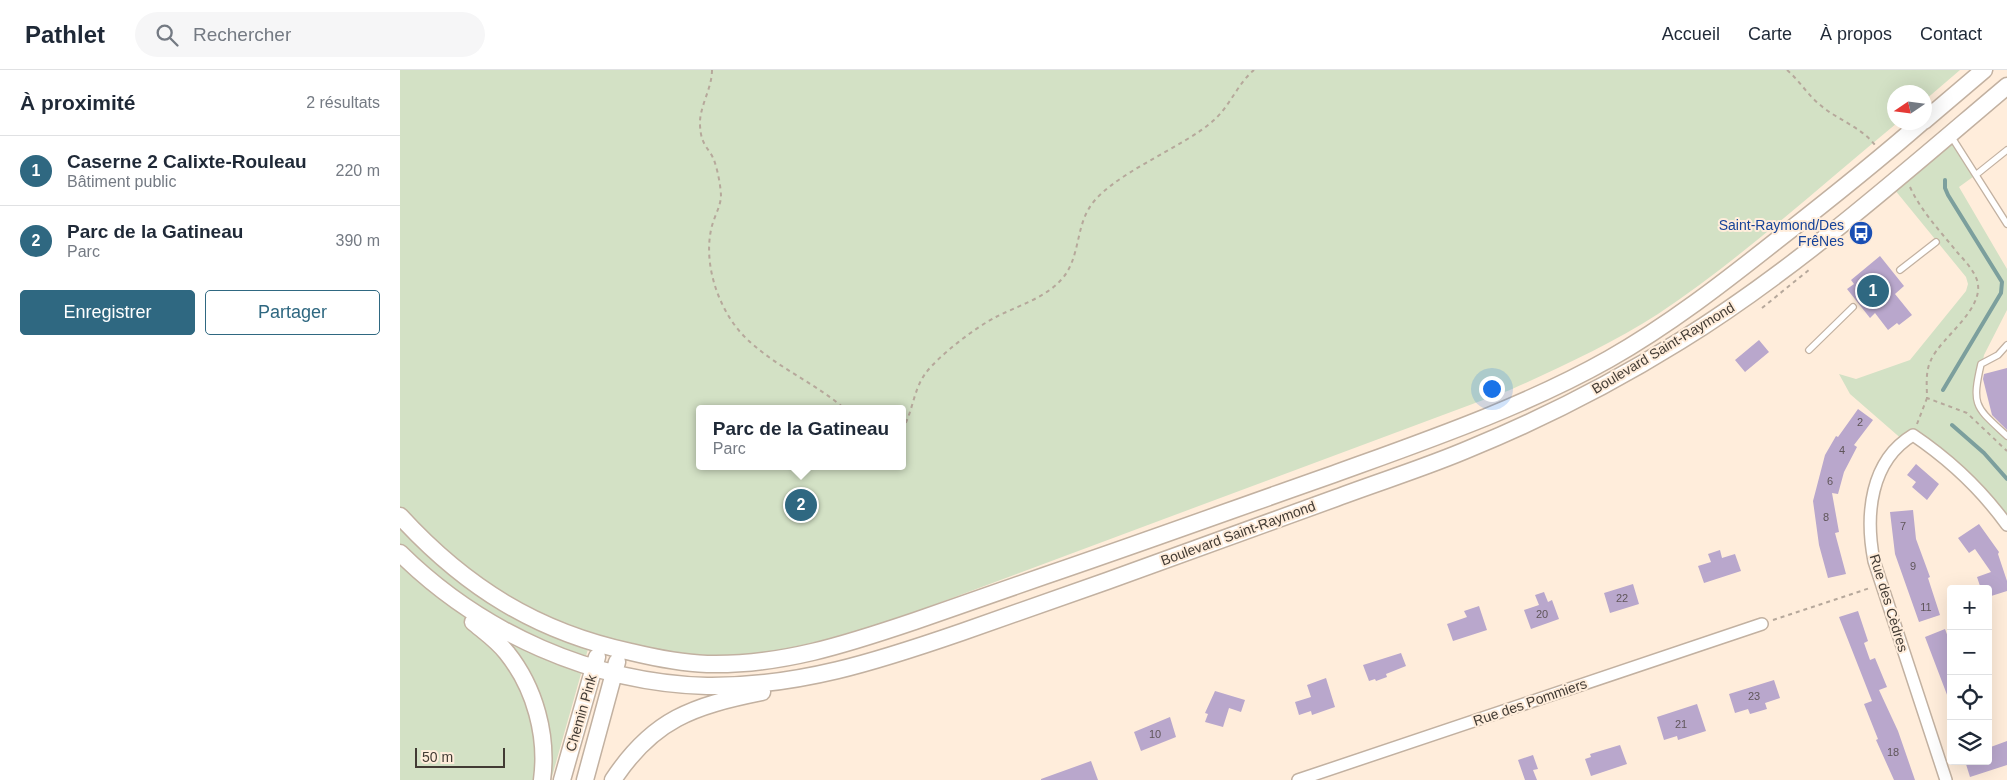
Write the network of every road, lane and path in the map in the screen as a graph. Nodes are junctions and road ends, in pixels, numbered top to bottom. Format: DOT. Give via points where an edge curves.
graph roads {
  1 [pos="712,70"];
  2 [pos="1254,70"];
  3 [pos="1787,70"];
  4 [pos="1984,70"];
  5 [pos="2006,89"];
  6 [pos="1932,114"];
  7 [pos="1914,130"];
  8 [pos="1950,135"];
  9 [pos="1875,145"];
  10 [pos="2007,150"];
  11 [pos="1977,174"];
  12 [pos="1909,186"];
  13 [pos="2007,224"];
  14 [pos="1936,242"];
  15 [pos="1900,270"];
  16 [pos="1853,307"];
  17 [pos="2007,345"];
  18 [pos="1809,350"];
  19 [pos="1927,398"];
  20 [pos="840,405"];
  21 [pos="906,423"];
  22 [pos="1914,435"];
  23 [pos="2007,436"];
  24 [pos="2007,451"];
  25 [pos="400,516"];
  26 [pos="2007,525"];
  27 [pos="400,553"];
  28 [pos="432,582"];
  29 [pos="1882,584"];
  30 [pos="1762,624"];
  31 [pos="600,645"];
  32 [pos="620,650"];
  33 [pos="594,668"];
  34 [pos="844,670"];
  35 [pos="615,672"];
  36 [pos="542,780"];
  37 [pos="562,780"];
  38 [pos="585,780"];
  39 [pos="613,780"];
  40 [pos="1298,780"];
  41 [pos="1946,780"];
  1 -- 20 [label="path" via="700,123 702,143 715,162 721,197 710,231 709,258 718,293 724,308 747,340 779,366 827,393"];
  2 -- 21 [label="path" via="1214,120 1100,196 1088,210 1073,259 1062,279 1048,292 974,331 925,374 913,398"];
  3 -- 9 [label="path" via="1817,103 1867,135"];
  4 -- 6 [label="main road, Boulevard Saint-Raymond"];
  5 -- 8 [label="main road, Boulevard Saint-Raymond"];
  7 -- 32 [label="main road, Boulevard Saint-Raymond" via="1671,320 1607,360 1466,425 846,644 796,657 753,663 679,662"];
  8 -- 11 [label="lane"];
  8 -- 34 [label="main road, Boulevard Saint-Raymond" via="1745,298 1620,377 1533,421 1469,449 1180,555 893,656"];
  10 -- 11 [label="lane"];
  11 -- 13 [label="lane"];
  12 -- 19 [label="path" via="1918,203 1971,269 1978,288 1977,298 1958,328 1930,360"];
  14 -- 15 [label="lane"];
  16 -- 18 [label="lane"];
  17 -- 23 [label="lane" via="1998,355 1981,364 1975,390 1981,412"];
  19 -- 22 [label="path"];
  19 -- 24 [label="path" via="1967,413"];
  22 -- 26 [label="street" via="1953,464"];
  22 -- 29 [label="street, Rue des Cèdres" via="1899,446 1885,465 1870,502 1869,531"];
  25 -- 31 [label="main road, Boulevard Saint-Raymond" via="443,560 496,600 560,631"];
  27 -- 28 [label="main road, Boulevard Saint-Raymond"];
  28 -- 33 [label="main road, Boulevard Saint-Raymond" via="500,628"];
  28 -- 36 [label="main road" via="506,652 519,670 530,690 539,719 543,746"];
  29 -- 30 [label="path"];
  29 -- 41 [label="street, Rue des Cèdres"];
  30 -- 40 [label="street, Rue des Pommiers"];
  31 -- 32 [label="main road, Boulevard Saint-Raymond"];
  31 -- 33 [label="main road, Chemin Pink"];
  32 -- 35 [label="main road, Chemin Pink"];
  33 -- 35 [label="main road, Boulevard Saint-Raymond"];
  33 -- 37 [label="main road, Chemin Pink"];
  34 -- 35 [label="main road, Boulevard Saint-Raymond" via="773,682 710,686 668,683"];
  34 -- 39 [label="main road" via="716,701 682,714 642,742"];
  35 -- 38 [label="main road, Chemin Pink"];
}
